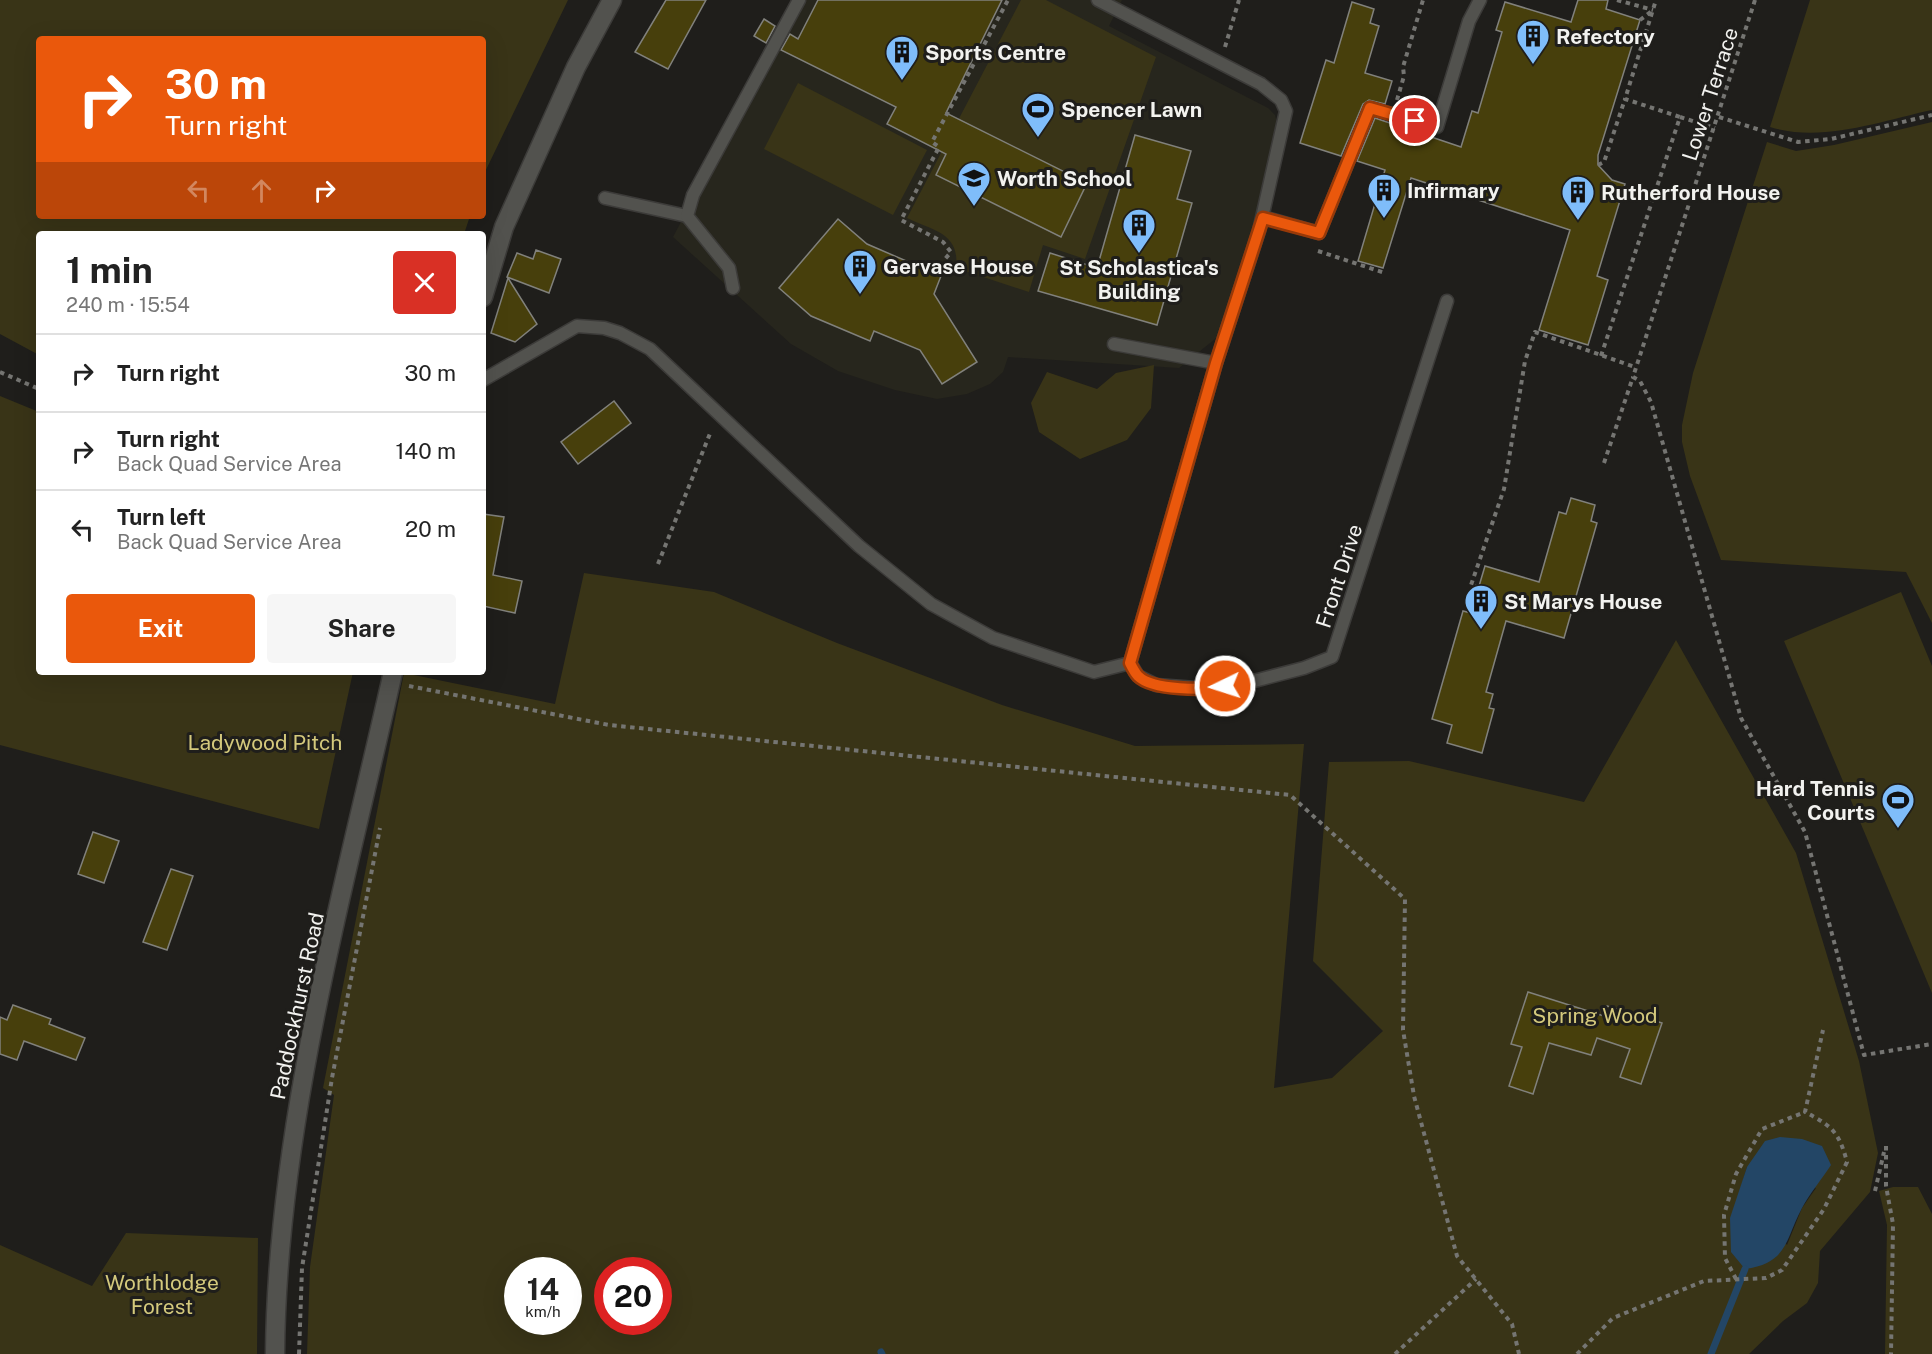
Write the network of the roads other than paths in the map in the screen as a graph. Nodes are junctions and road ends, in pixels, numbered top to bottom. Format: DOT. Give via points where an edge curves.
graph roads {
  1 [pos="612,0"];
  2 [pos="799,0"];
  3 [pos="1098,0"];
  4 [pos="1480,0"];
  5 [pos="604,198"];
  6 [pos="687,216"];
  7 [pos="1263,218"];
  8 [pos="486,287"];
  9 [pos="733,288"];
  10 [pos="1447,301"];
  11 [pos="1114,344"];
  12 [pos="1216,363"];
  13 [pos="486,378"];
  14 [pos="1130,663"];
  15 [pos="392,675"];
  16 [pos="275,1354"];
  1 -- 8 [label="main road" via="576,67 504,227"];
  2 -- 6 [label="lane" via="693,195"];
  3 -- 7 [label="lane" via="1261,84 1281,100 1286,111"];
  4 -- 7 [label="lane" via="1469,21 1437,127 1370,108 1319,233"];
  5 -- 6 [label="lane"];
  6 -- 9 [label="lane" via="729,268"];
  7 -- 12 [label="lane"];
  10 -- 14 [label="lane, Front Drive" via="1332,657 1258,680 1209,689 1156,685 1138,676"];
  11 -- 12 [label="lane"];
  12 -- 14 [label="lane"];
  13 -- 14 [label="lane" via="577,326 620,333 650,349 859,546 931,604 993,638 1094,672"];
  15 -- 16 [label="main road, Paddockhurst Road" via="301,1085 282,1232"];
}
